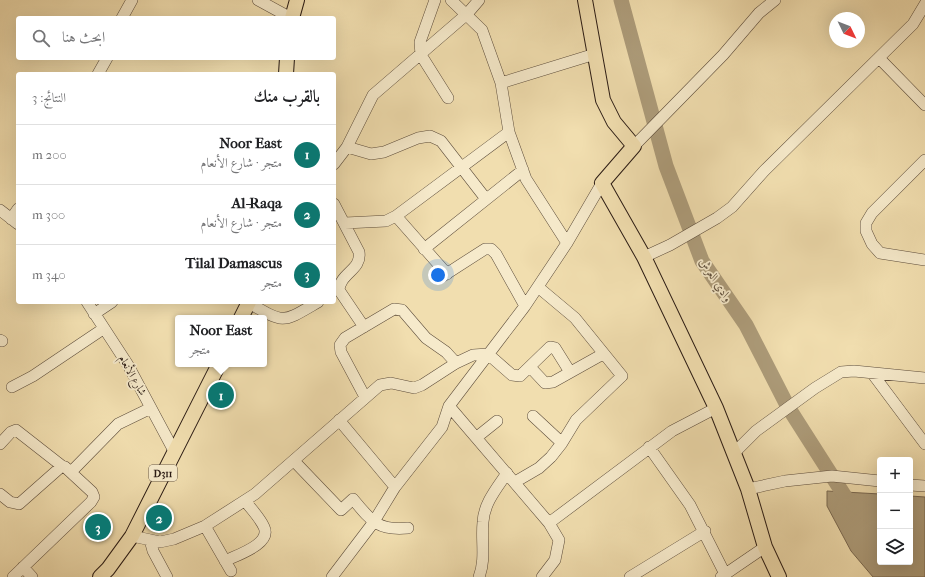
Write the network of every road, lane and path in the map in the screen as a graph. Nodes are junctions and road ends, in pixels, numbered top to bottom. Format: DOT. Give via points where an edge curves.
graph roads {
  1 [pos="132,0"];
  2 [pos="258,0"];
  3 [pos="298,0"];
  4 [pos="435,0"];
  5 [pos="450,0"];
  6 [pos="479,0"];
  7 [pos="585,0"];
  8 [pos="775,0"];
  9 [pos="925,4"];
  10 [pos="467,14"];
  11 [pos="123,16"];
  12 [pos="288,16"];
  13 [pos="293,16"];
  14 [pos="421,54"];
  15 [pos="595,54"];
  16 [pos="879,58"];
  17 [pos="106,60"];
  18 [pos="287,60"];
  19 [pos="99,72"];
  20 [pos="286,72"];
  21 [pos="501,83"];
  22 [pos="448,98"];
  23 [pos="925,105"];
  24 [pos="509,132"];
  25 [pos="634,146"];
  26 [pos="347,147"];
  27 [pos="925,160"];
  28 [pos="336,161"];
  29 [pos="462,166"];
  30 [pos="523,170"];
  31 [pos="602,183"];
  32 [pos="486,199"];
  33 [pos="336,207"];
  34 [pos="0,210"];
  35 [pos="396,216"];
  36 [pos="14,222"];
  37 [pos="345,223"];
  38 [pos="567,243"];
  39 [pos="424,249"];
  40 [pos="644,258"];
  41 [pos="925,260"];
  42 [pos="538,287"];
  43 [pos="337,291"];
  44 [pos="88,304"];
  45 [pos="109,304"];
  46 [pos="248,304"];
  47 [pos="252,304"];
  48 [pos="314,304"];
  49 [pos="525,306"];
  50 [pos="94,314"];
  51 [pos="242,315"];
  52 [pos="364,327"];
  53 [pos="103,329"];
  54 [pos="488,354"];
  55 [pos="603,354"];
  56 [pos="456,363"];
  57 [pos="217,367"];
  58 [pos="530,367"];
  59 [pos="570,372"];
  60 [pos="872,373"];
  61 [pos="925,378"];
  62 [pos="12,387"];
  63 [pos="365,397"];
  64 [pos="449,406"];
  65 [pos="151,408"];
  66 [pos="716,408"];
  67 [pos="533,416"];
  68 [pos="339,420"];
  69 [pos="497,421"];
  70 [pos="476,437"];
  71 [pos="562,443"];
  72 [pos="925,443"];
  73 [pos="0,444"];
  74 [pos="649,447"];
  75 [pos="174,451"];
  76 [pos="734,453"];
  77 [pos="294,461"];
  78 [pos="66,469"];
  79 [pos="507,473"];
  80 [pos="877,481"];
  81 [pos="515,482"];
  82 [pos="913,485"];
  83 [pos="925,486"];
  84 [pos="395,487"];
  85 [pos="748,489"];
  86 [pos="0,494"];
  87 [pos="246,502"];
  88 [pos="372,522"];
  89 [pos="549,523"];
  90 [pos="205,526"];
  91 [pos="408,528"];
  92 [pos="704,530"];
  93 [pos="132,536"];
  94 [pos="150,540"];
  95 [pos="766,547"];
  96 [pos="23,567"];
  97 [pos="723,576"];
  98 [pos="13,577"];
  99 [pos="32,577"];
  100 [pos="100,577"];
  101 [pos="166,577"];
  102 [pos="332,577"];
  103 [pos="479,577"];
  104 [pos="542,577"];
  105 [pos="630,577"];
  106 [pos="779,577"];
  1 -- 11 [label="street"];
  2 -- 12 [label="street"];
  3 -- 13 [label="main road"];
  4 -- 14 [label="street" via="420,42"];
  5 -- 10 [label="street"];
  6 -- 10 [label="street"];
  7 -- 15 [label="main road"];
  8 -- 25 [label="street" via="759,13 723,56"];
  9 -- 16 [label="street" via="913,24"];
  10 -- 14 [label="street"];
  10 -- 21 [label="street" via="482,30"];
  14 -- 22 [label="street"];
  14 -- 26 [label="street" via="373,95"];
  15 -- 21 [label="street"];
  15 -- 25 [label="main road" via="603,100 614,122"];
  16 -- 23 [label="street"];
  16 -- 40 [label="street" via="764,171 732,207"];
  17 -- 19 [label="street"];
  18 -- 20 [label="main road"];
  21 -- 24 [label="street"];
  24 -- 29 [label="street"];
  24 -- 30 [label="street"];
  25 -- 31 [label="main road"];
  26 -- 28 [label="street"];
  26 -- 29 [label="street" via="371,154 430,136 442,141"];
  27 -- 41 [label="street" via="872,213 866,223 866,231 872,244 880,253"];
  29 -- 32 [label="street"];
  29 -- 35 [label="street"];
  30 -- 32 [label="street"];
  30 -- 38 [label="street" via="547,214"];
  31 -- 38 [label="street"];
  31 -- 40 [label="main road"];
  32 -- 39 [label="street"];
  33 -- 37 [label="street"];
  34 -- 36 [label="street"];
  35 -- 37 [label="street" via="386,221"];
  35 -- 39 [label="street"];
  37 -- 43 [label="street" via="359,252 360,260 357,266 344,276"];
  38 -- 42 [label="street"];
  39 -- 49 [label="street" via="443,276 484,249 491,249"];
  40 -- 66 [label="main road"];
  42 -- 49 [label="street"];
  42 -- 55 [label="street" via="575,318"];
  43 -- 52 [label="street"];
  44 -- 50 [label="street, شارع الأنعام"];
  45 -- 50 [label="street"];
  46 -- 51 [label="main road"];
  47 -- 48 [label="street" via="274,317 283,319 290,318"];
  49 -- 54 [label="street"];
  50 -- 53 [label="street, شارع الأنعام"];
  52 -- 56 [label="street" via="394,309 400,309 426,338 446,352"];
  52 -- 63 [label="street" via="344,338 340,345 341,352"];
  53 -- 62 [label="street" via="33,376"];
  53 -- 65 [label="street, شارع الأنعام" via="128,365"];
  54 -- 56 [label="street" via="473,355"];
  54 -- 58 [label="street" via="512,375 520,376"];
  54 -- 64 [label="street"];
  55 -- 59 [label="street"];
  55 -- 71 [label="street" via="622,376 576,420"];
  56 -- 63 [label="street" via="414,388 391,383 380,385"];
  57 -- 75 [label="main road, D311"];
  58 -- 59 [label="street" via="545,383 553,382"];
  58 -- 59 [label="street" via="550,347 555,348"];
  60 -- 61 [label="street"];
  60 -- 72 [label="street"];
  60 -- 76 [label="street" via="841,372 756,431"];
  63 -- 68 [label="street"];
  64 -- 70 [label="street"];
  64 -- 84 [label="street" via="442,427"];
  65 -- 75 [label="street, شارع الأنعام"];
  65 -- 78 [label="street" via="118,424"];
  66 -- 74 [label="street" via="672,431"];
  66 -- 76 [label="main road"];
  67 -- 71 [label="street"];
  68 -- 77 [label="street"];
  68 -- 84 [label="street"];
  69 -- 70 [label="street"];
  70 -- 79 [label="street"];
  71 -- 81 [label="street" via="540,468"];
  73 -- 78 [label="street" via="16,430"];
  74 -- 89 [label="street"];
  74 -- 92 [label="street" via="690,505"];
  75 -- 93 [label="main road, D311"];
  76 -- 85 [label="main road"];
  77 -- 87 [label="street"];
  77 -- 88 [label="street" via="341,510 353,499"];
  78 -- 86 [label="street" via="19,504 10,502"];
  78 -- 96 [label="street" via="92,492 94,497"];
  79 -- 81 [label="street"];
  79 -- 103 [label="street" via="488,503 483,521 484,560"];
  80 -- 85 [label="street" via="832,476 785,481"];
  81 -- 89 [label="street"];
  82 -- 83 [label="street"];
  84 -- 88 [label="street"];
  85 -- 95 [label="main road"];
  87 -- 90 [label="street"];
  87 -- 90 [label="street" via="265,528 265,537 262,543 228,566"];
  88 -- 91 [label="street" via="383,527"];
  88 -- 102 [label="street"];
  89 -- 104 [label="street" via="559,540 559,550"];
  90 -- 94 [label="street" via="174,539 160,542"];
  92 -- 97 [label="street"];
  92 -- 105 [label="street"];
  93 -- 94 [label="street"];
  93 -- 100 [label="main road, D311"];
  94 -- 101 [label="street" via="152,551"];
  95 -- 97 [label="street"];
  95 -- 106 [label="main road"];
  96 -- 98 [label="street"];
  96 -- 99 [label="street"];
}
